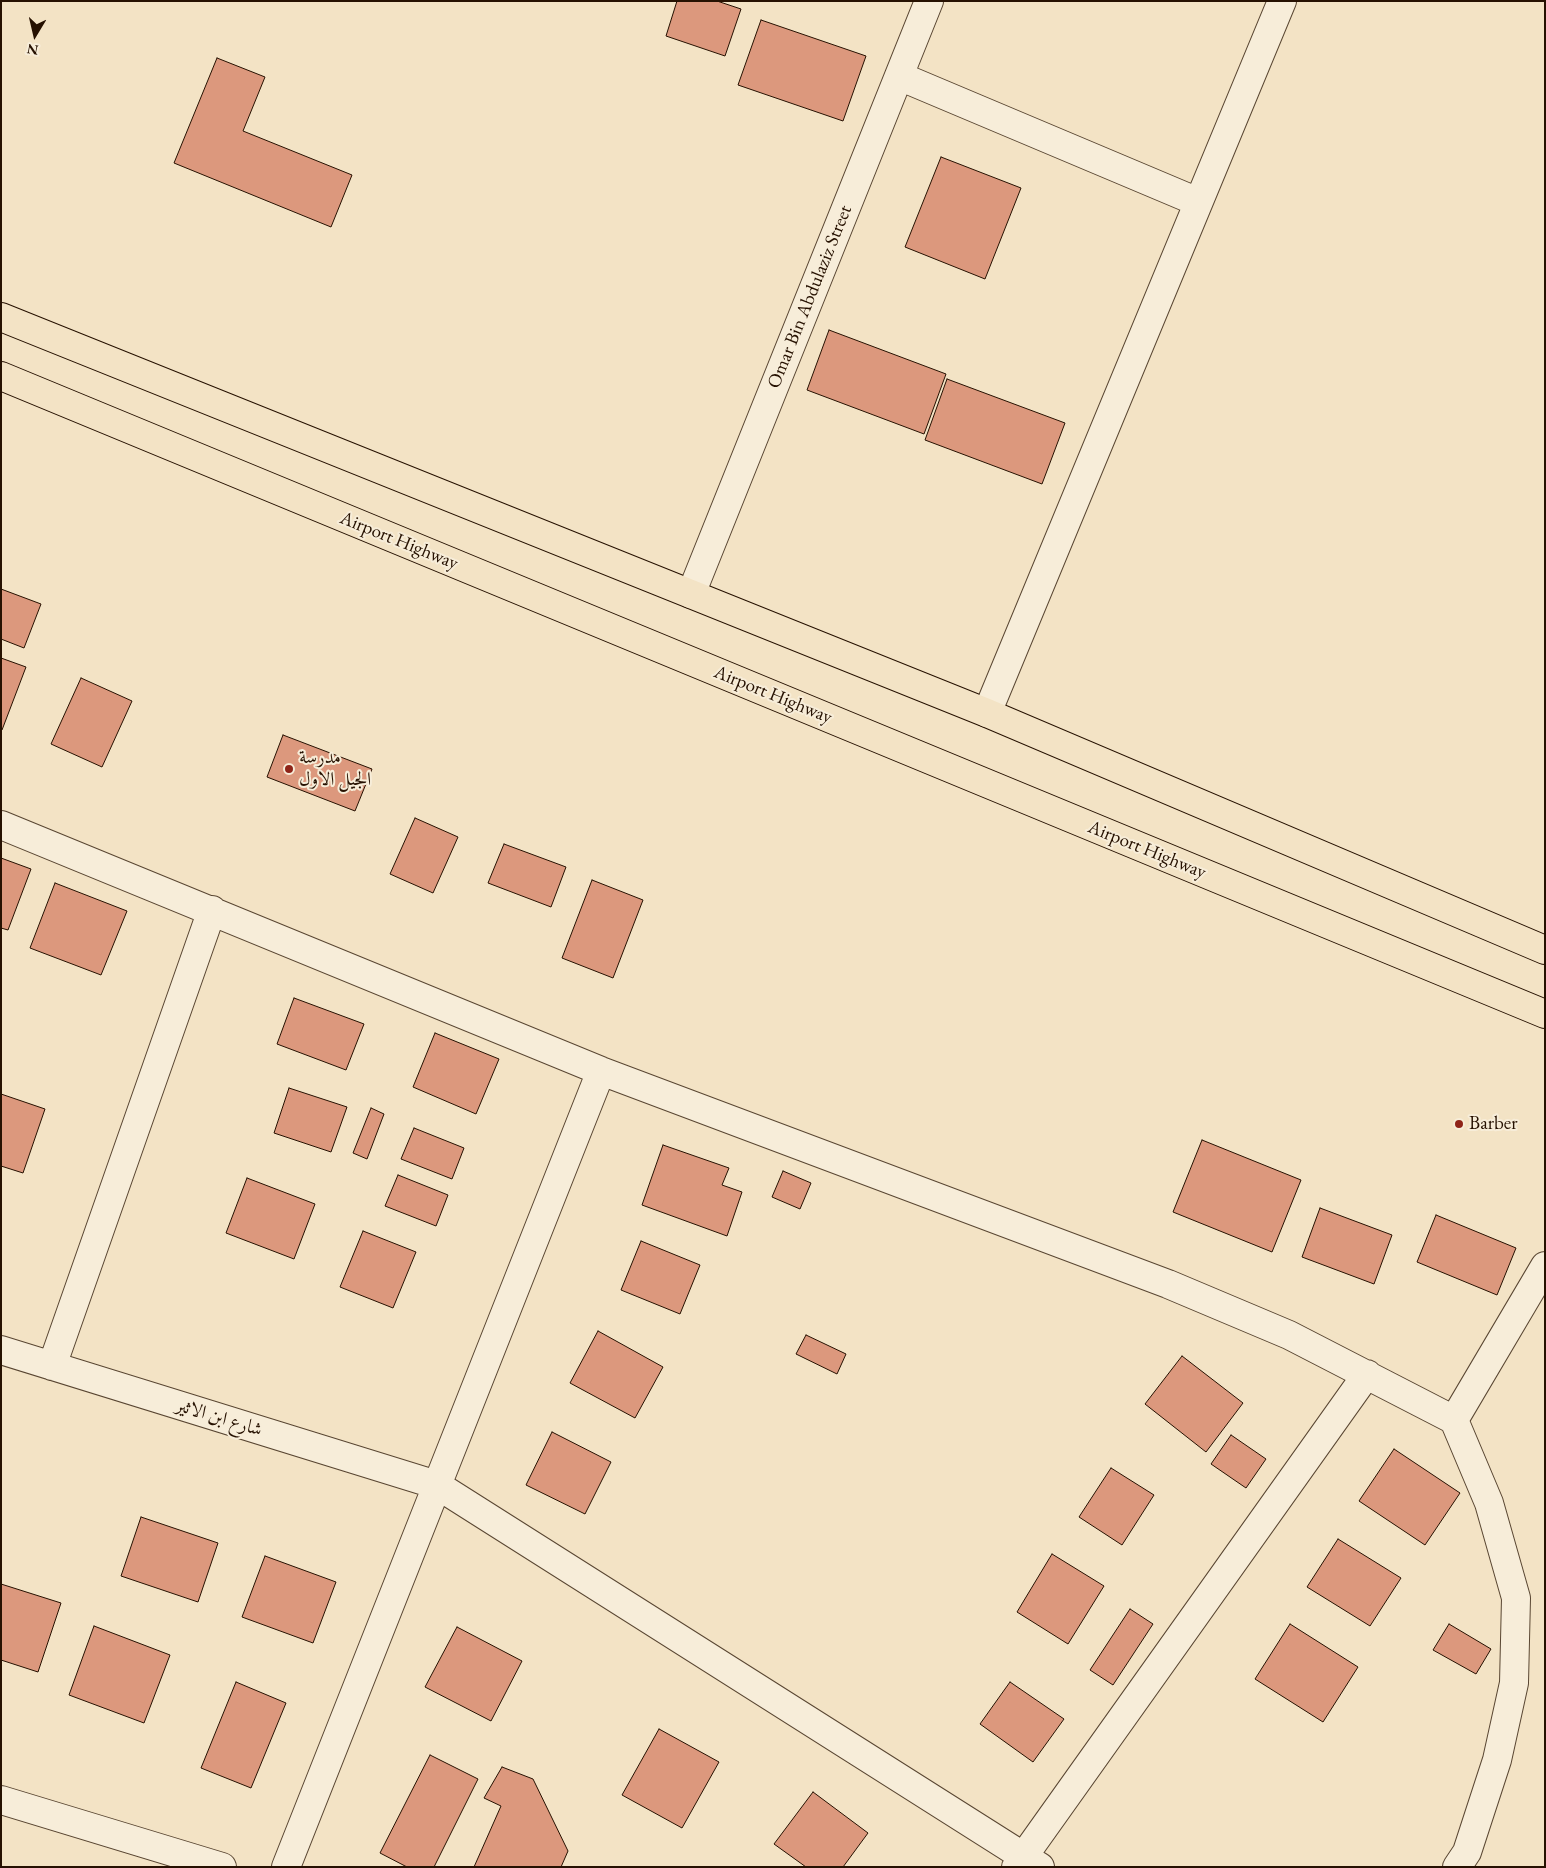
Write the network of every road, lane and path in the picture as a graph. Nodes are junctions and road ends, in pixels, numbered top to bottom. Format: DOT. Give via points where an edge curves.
graph roads {
  1 [pos="929,1"];
  2 [pos="1282,1"];
  3 [pos="899,76"];
  4 [pos="1198,202"];
  5 [pos="1,317"];
  6 [pos="1,376"];
  7 [pos="691,594"];
  8 [pos="987,713"];
  9 [pos="1,825"];
  10 [pos="212,910"];
  11 [pos="1545,950"];
  12 [pos="1545,1014"];
  13 [pos="601,1071"];
  14 [pos="1545,1266"];
  15 [pos="1,1350"];
  16 [pos="52,1366"];
  17 [pos="1367,1374"];
  18 [pos="1454,1420"];
  19 [pos="437,1485"];
  20 [pos="1,1800"];
  21 [pos="1026,1863"];
  22 [pos="222,1867"];
  23 [pos="286,1867"];
  24 [pos="1457,1867"];
  1 -- 3 [label="street, Omar Bin Abdulaziz Street"];
  2 -- 4 [label="street"];
  3 -- 4 [label="street"];
  3 -- 7 [label="street, Omar Bin Abdulaziz Street"];
  4 -- 8 [label="street"];
  5 -- 7 [label="highway"];
  6 -- 12 [label="highway, Airport Highway"];
  7 -- 8 [label="highway"];
  8 -- 11 [label="highway"];
  9 -- 10 [label="street"];
  10 -- 13 [label="street"];
  10 -- 16 [label="street"];
  13 -- 17 [label="street" via="1168,1284 1290,1335"];
  13 -- 19 [label="street"];
  14 -- 18 [label="street"];
  15 -- 16 [label="street, شارع ابن الاثير"];
  16 -- 19 [label="street, شارع ابن الاثير"];
  17 -- 18 [label="street"];
  17 -- 21 [label="street"];
  18 -- 24 [label="street" via="1489,1503 1516,1598 1514,1683 1497,1760 1467,1852"];
  19 -- 21 [label="street, شارع ابن الاثير"];
  19 -- 23 [label="street"];
  20 -- 22 [label="street"];
}
